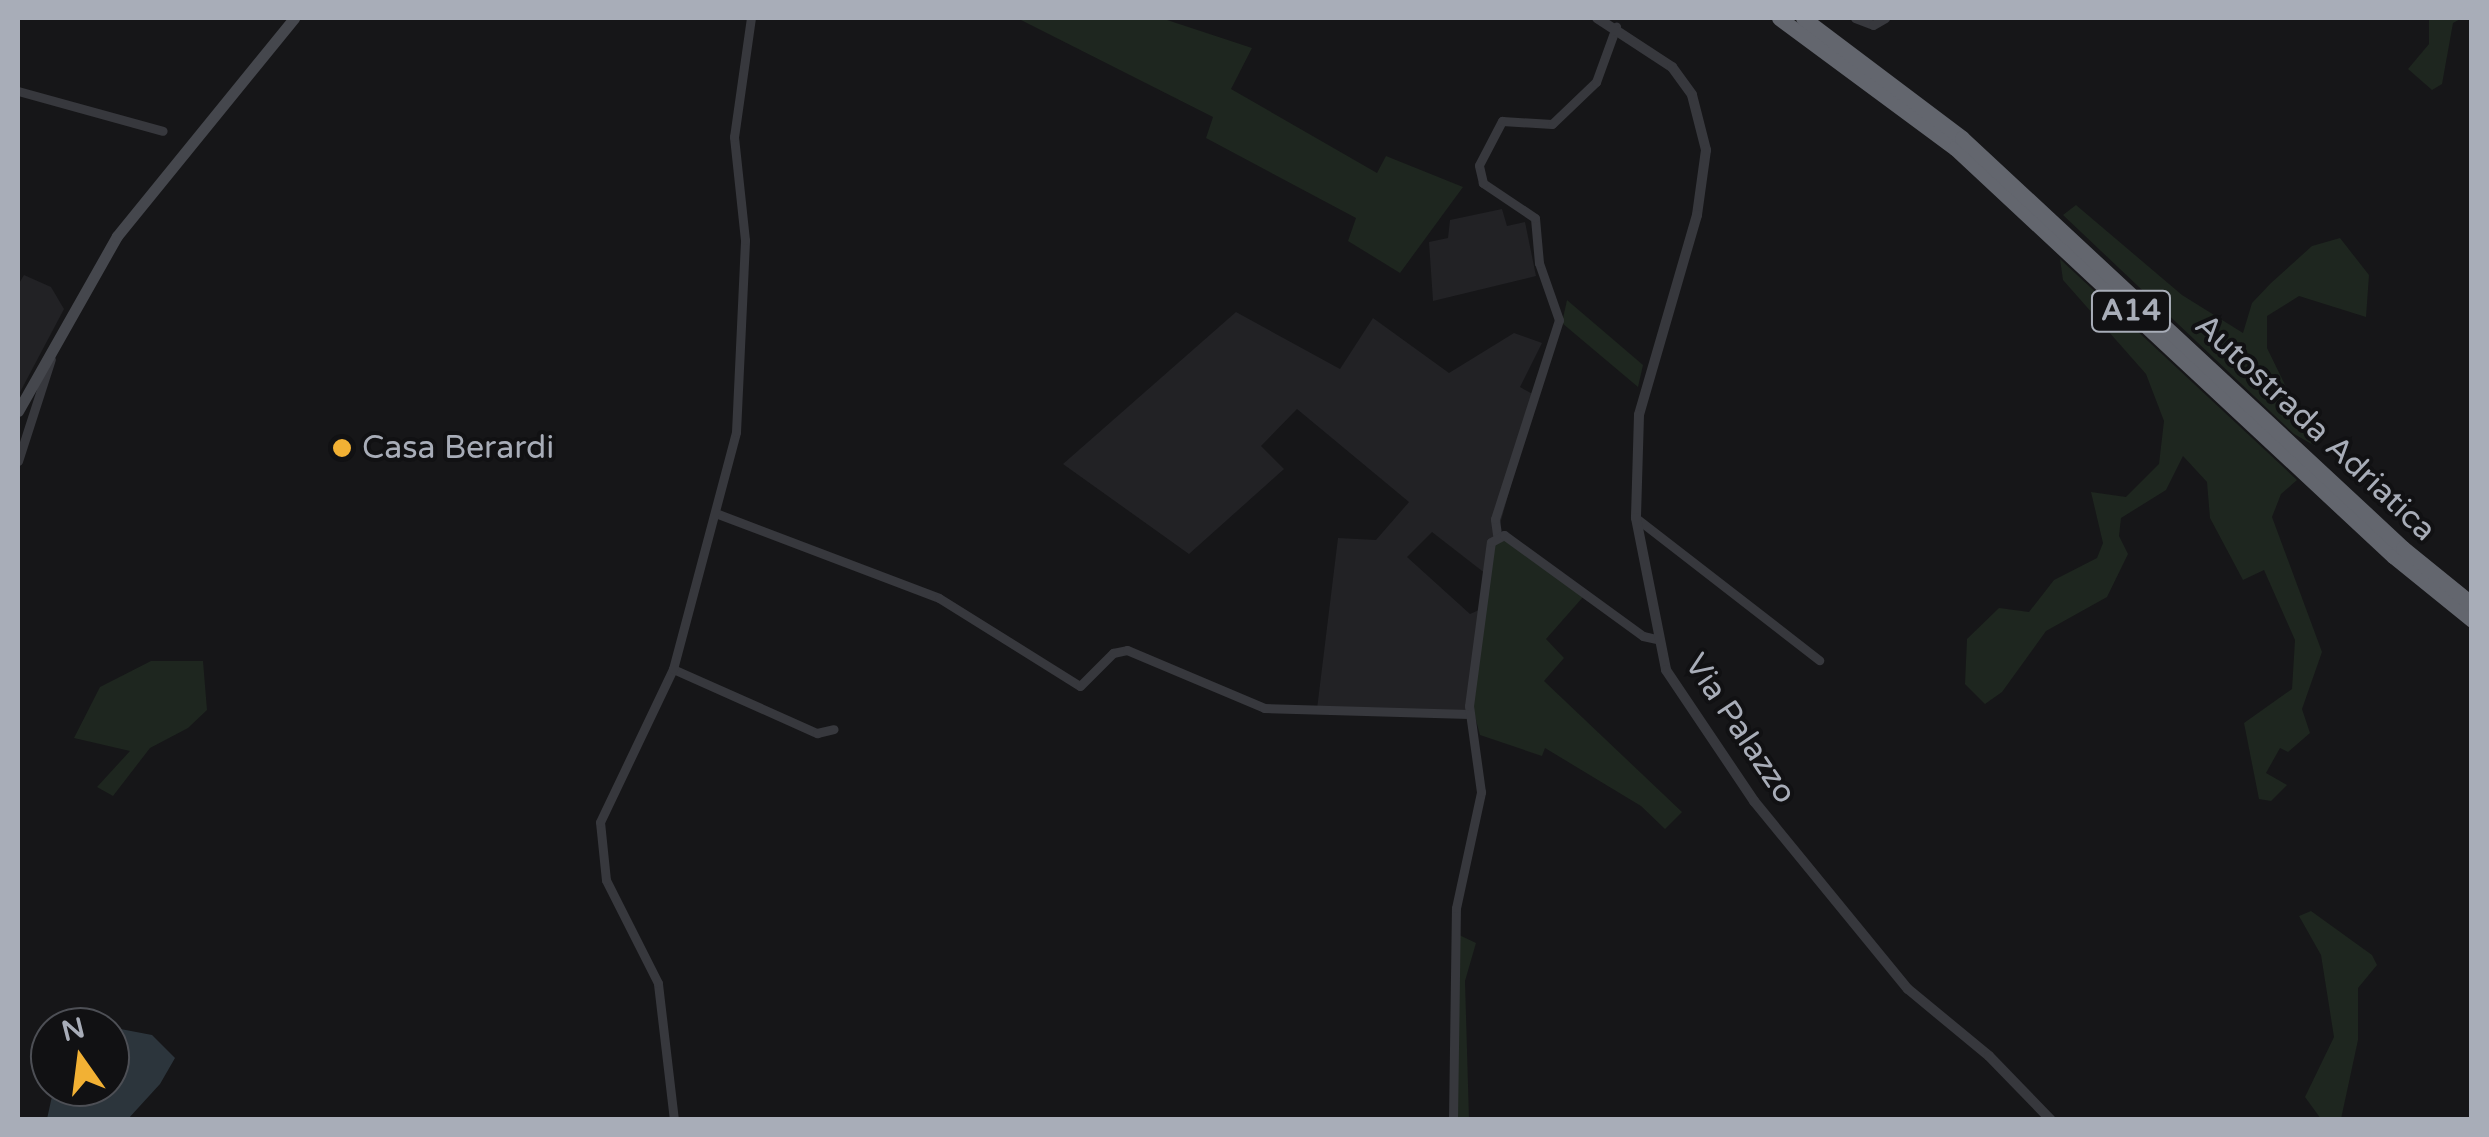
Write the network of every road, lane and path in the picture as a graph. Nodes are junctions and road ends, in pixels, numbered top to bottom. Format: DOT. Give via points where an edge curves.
graph roads {
  1 [pos="294,18"];
  2 [pos="751,18"];
  3 [pos="1601,18"];
  4 [pos="1779,18"];
  5 [pos="1803,18"];
  6 [pos="1856,18"];
  7 [pos="1885,18"];
  8 [pos="1616,27"];
  9 [pos="18,91"];
  10 [pos="163,131"];
  11 [pos="51,356"];
  12 [pos="18,411"];
  13 [pos="18,461"];
  14 [pos="718,514"];
  15 [pos="1636,518"];
  16 [pos="1497,534"];
  17 [pos="2472,604"];
  18 [pos="2472,620"];
  19 [pos="1656,639"];
  20 [pos="1819,660"];
  21 [pos="673,669"];
  22 [pos="1469,714"];
  23 [pos="834,729"];
  24 [pos="674,1120"];
  25 [pos="1454,1120"];
  26 [pos="2051,1120"];
  1 -- 11 [label="main road" via="125,226"];
  2 -- 14 [label="street" via="734,137 745,240 736,432"];
  3 -- 8 [label="street, Via Palazzo"];
  4 -- 18 [label="highway, Autostrada Adriatica / A14" via="1955,148 2379,544"];
  5 -- 17 [label="highway, Autostrada Adriatica / A14" via="1974,148 2402,548"];
  6 -- 7 [label="street" via="1873,26"];
  8 -- 15 [label="street, Via Palazzo" via="1684,82 1706,150 1697,214 1639,414"];
  8 -- 16 [label="street" via="1596,82 1552,124 1502,121 1479,165 1483,183 1535,218 1539,262 1559,320 1494,518"];
  9 -- 10 [label="street"];
  11 -- 12 [label="main road"];
  11 -- 13 [label="street"];
  14 -- 21 [label="street"];
  14 -- 22 [label="street" via="938,598 1080,686 1113,653 1127,650 1264,708"];
  15 -- 19 [label="street, Via Palazzo"];
  15 -- 20 [label="street"];
  16 -- 19 [label="street"];
  16 -- 22 [label="street"];
  19 -- 26 [label="street, Via Palazzo" via="1666,670 1754,801 1908,989 1989,1056"];
  21 -- 23 [label="street" via="817,733"];
  21 -- 24 [label="street" via="600,822 611,894 658,983"];
  22 -- 25 [label="street" via="1481,792 1456,908"];
}
